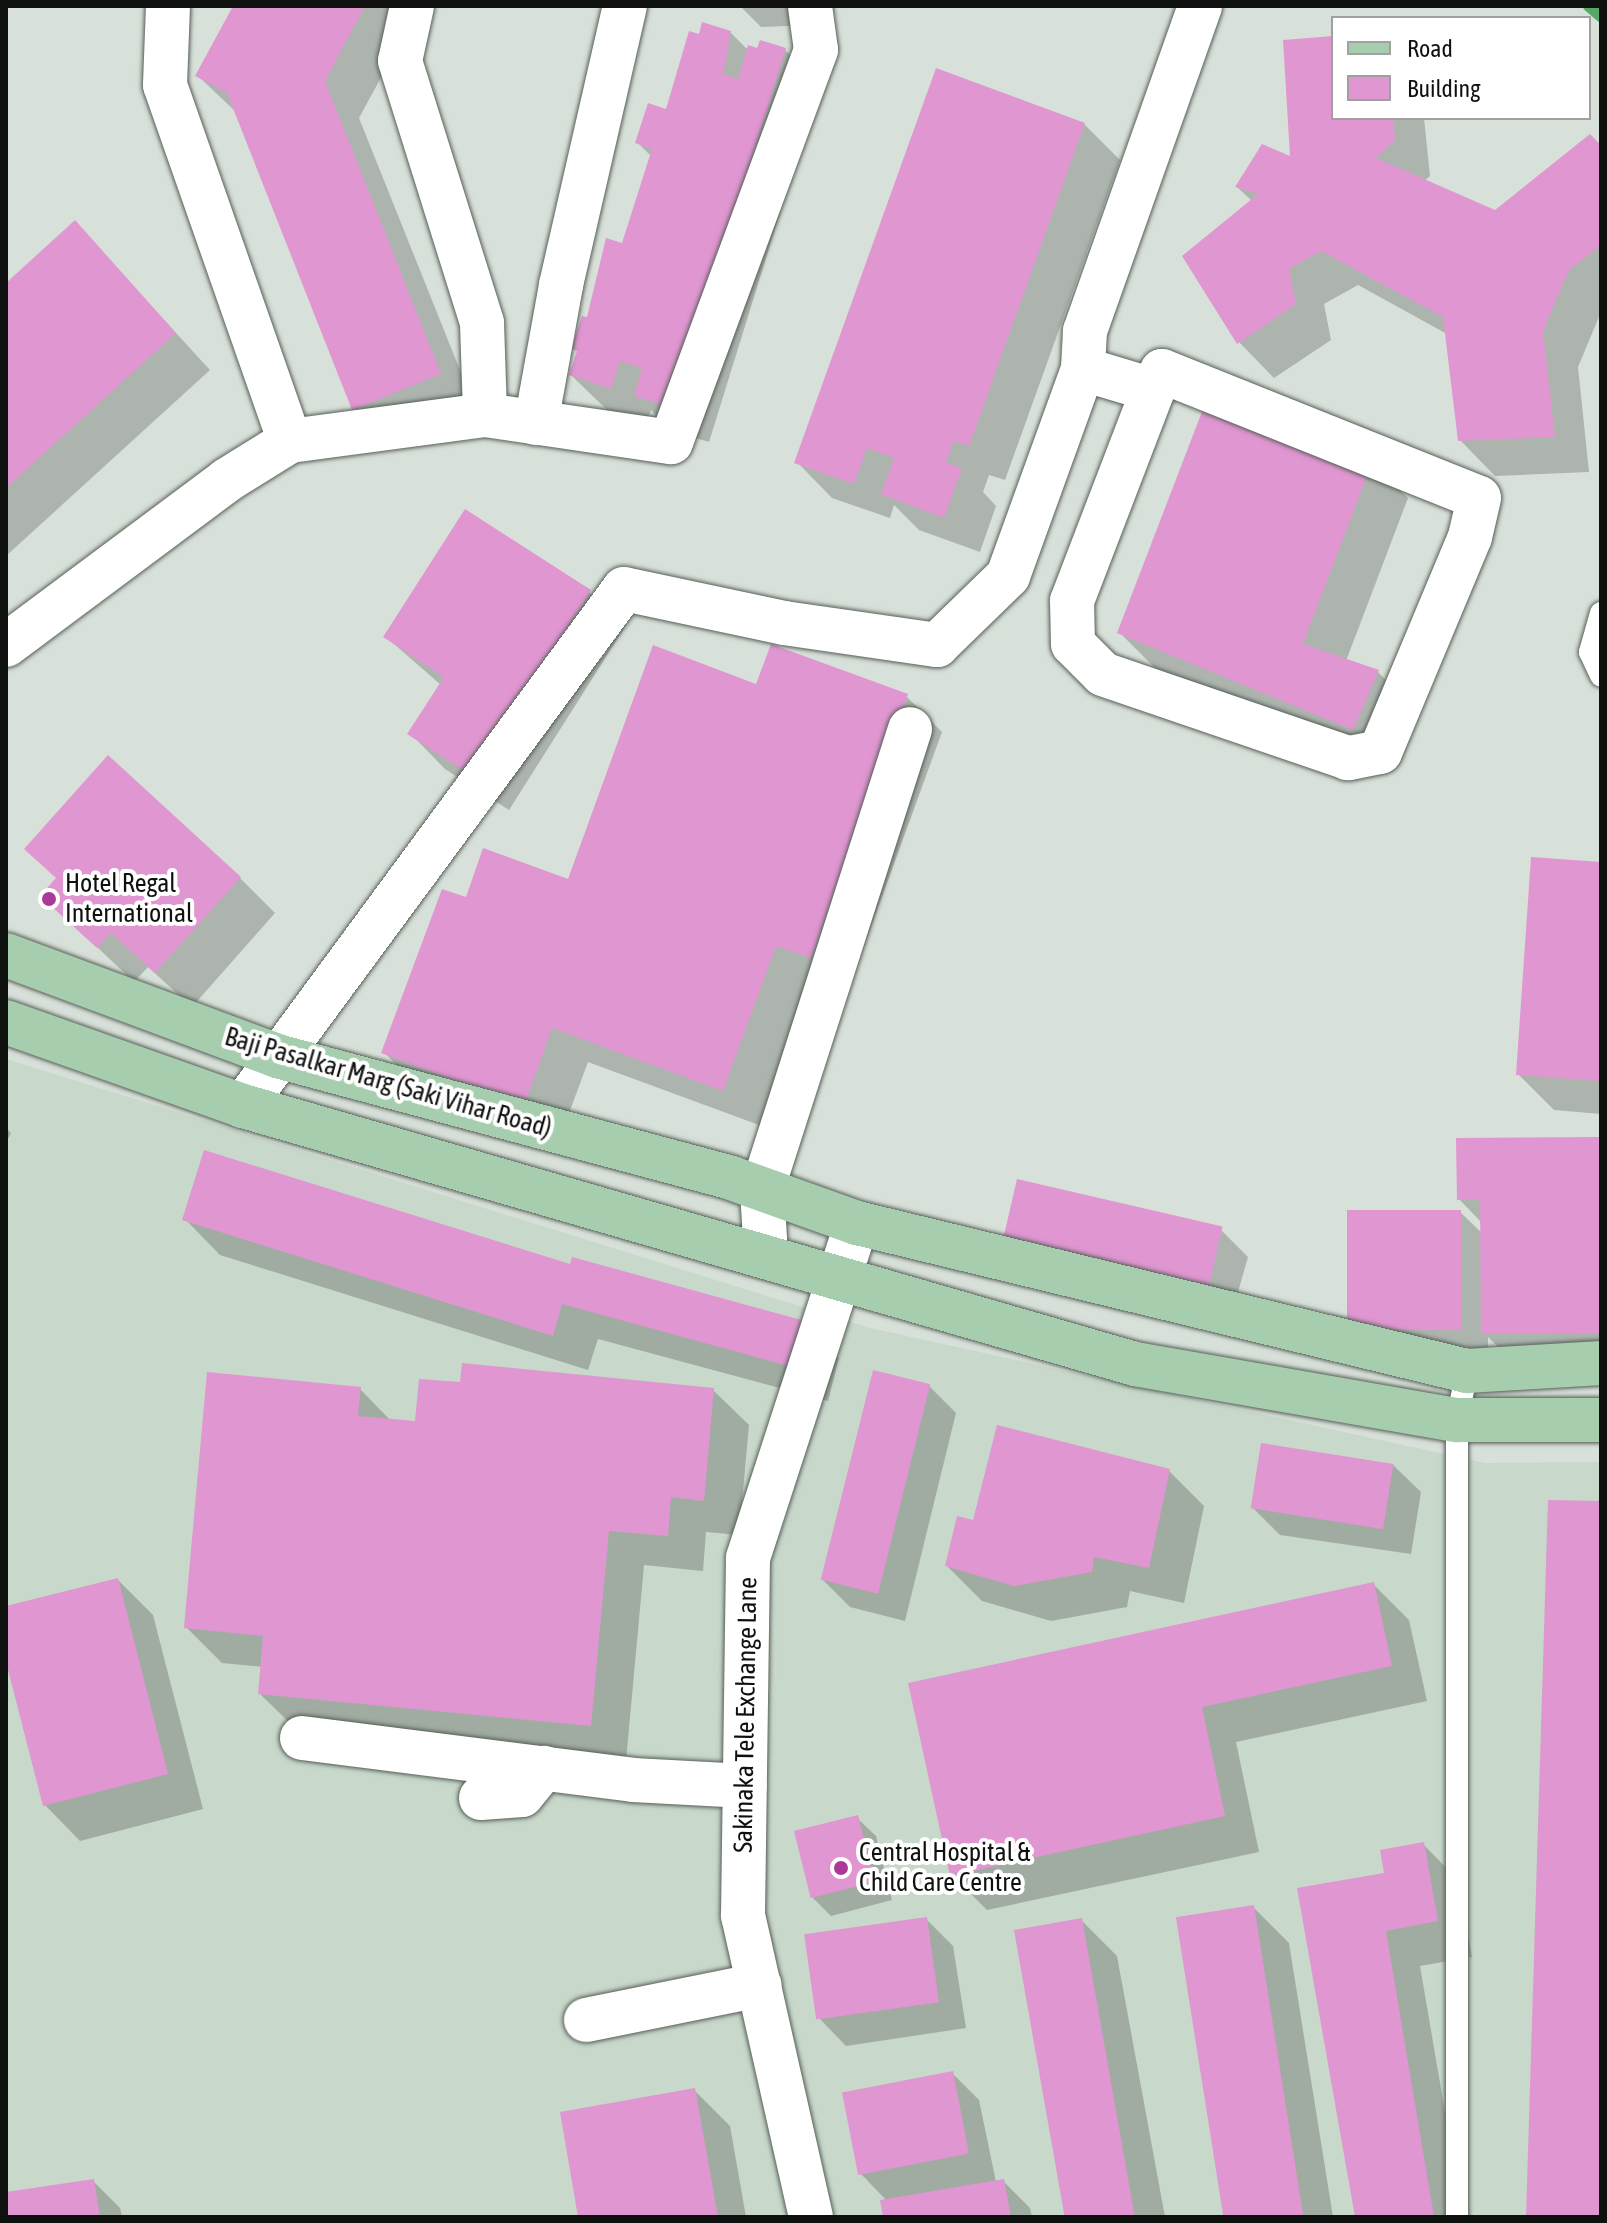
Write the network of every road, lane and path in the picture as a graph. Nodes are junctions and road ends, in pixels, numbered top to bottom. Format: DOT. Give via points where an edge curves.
graph roads {
  1 [pos="168,6"];
  2 [pos="412,6"];
  3 [pos="625,6"];
  4 [pos="810,6"];
  5 [pos="1200,6"];
  6 [pos="1083,369"];
  7 [pos="1153,390"];
  8 [pos="485,415"];
  9 [pos="536,423"];
  10 [pos="290,441"];
  11 [pos="1008,576"];
  12 [pos="1072,601"];
  13 [pos="1601,613"];
  14 [pos="6,645"];
  15 [pos="1601,676"];
  16 [pos="910,729"];
  17 [pos="6,955"];
  18 [pos="6,1022"];
  19 [pos="277,1056"];
  20 [pos="243,1106"];
  21 [pos="747,1184"];
  22 [pos="857,1223"];
  23 [pos="766,1254"];
  24 [pos="840,1277"];
  25 [pos="1601,1363"];
  26 [pos="1467,1371"];
  27 [pos="1457,1420"];
  28 [pos="1601,1420"];
  29 [pos="302,1738"];
  30 [pos="544,1768"];
  31 [pos="745,1786"];
  32 [pos="481,1798"];
  33 [pos="759,1985"];
  34 [pos="586,2020"];
  35 [pos="811,2217"];
  36 [pos="1457,2217"];
  1 -- 10 [label="street" via="165,85"];
  2 -- 8 [label="street" via="400,61 482,323"];
  3 -- 9 [label="street" via="561,285"];
  4 -- 9 [label="street" via="816,50 671,442"];
  5 -- 6 [label="street" via="1085,331"];
  6 -- 7 [label="street"];
  6 -- 11 [label="street"];
  7 -- 12 [label="street"];
  7 -- 12 [label="street" via="1162,371 1479,498 1470,537 1380,752 1348,758 1103,674 1073,644"];
  8 -- 9 [label="street"];
  8 -- 10 [label="street"];
  10 -- 14 [label="street" via="227,480"];
  11 -- 12 [label="street"];
  11 -- 19 [label="street" via="937,645 784,623 624,589"];
  13 -- 15 [label="lane" via="1590,652"];
  16 -- 21 [label="street"];
  17 -- 19 [label="main road, Baji Pasalkar Marg (Saki Vihar Road)"];
  18 -- 20 [label="main road"];
  19 -- 20 [label="street"];
  19 -- 21 [label="main road, Baji Pasalkar Marg (Saki Vihar Road)"];
  20 -- 23 [label="main road" via="713,1244"];
  21 -- 22 [label="main road, Baji Pasalkar Marg (Saki Vihar Road)"];
  21 -- 23 [label="street"];
  22 -- 24 [label="street, Sakinaka Tele Exchange Lane"];
  22 -- 26 [label="main road, Baji Pasalkar Marg (Saki Vihar Road)"];
  23 -- 24 [label="main road"];
  24 -- 27 [label="main road" via="1135,1364"];
  24 -- 31 [label="street, Sakinaka Tele Exchange Lane" via="748,1558"];
  25 -- 26 [label="main road, Baji Pasalkar Marg (Saki Vihar Road)"];
  26 -- 27 [label="lane"];
  27 -- 28 [label="main road"];
  27 -- 36 [label="lane"];
  29 -- 30 [label="street"];
  30 -- 31 [label="street"];
  30 -- 32 [label="street" via="522,1795"];
  31 -- 33 [label="street, Sakinaka Tele Exchange Lane" via="743,1916"];
  33 -- 34 [label="street"];
  33 -- 35 [label="street, Sakinaka Tele Exchange Lane"];
}
